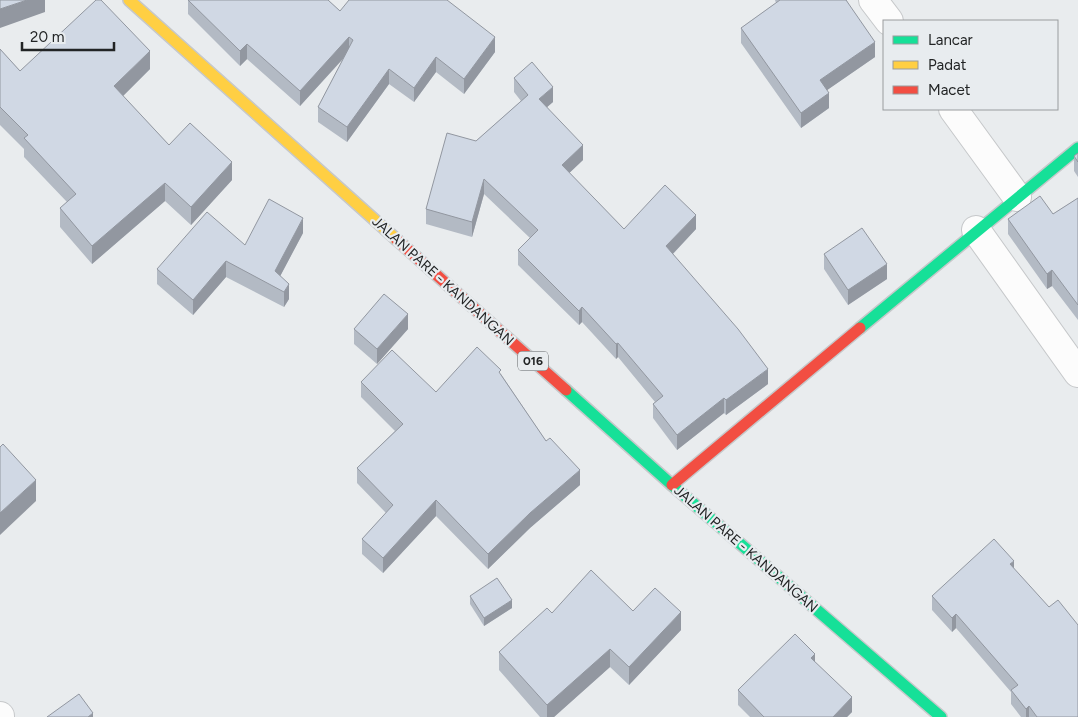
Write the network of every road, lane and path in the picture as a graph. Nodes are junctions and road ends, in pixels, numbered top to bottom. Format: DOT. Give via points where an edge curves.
graph roads {
  1 [pos="873,0"];
  2 [pos="133,1"];
  3 [pos="888,20"];
  4 [pos="954,110"];
  5 [pos="1078,148"];
  6 [pos="1017,197"];
  7 [pos="976,230"];
  8 [pos="1078,374"];
  9 [pos="672,485"];
  10 [pos="940,717"];
  1 -- 3 [label="street"];
  2 -- 9 [label="main road, JALAN PARE - KANDANGAN / 016"];
  4 -- 6 [label="street"];
  5 -- 6 [label="main road"];
  6 -- 7 [label="main road"];
  7 -- 8 [label="street"];
  7 -- 9 [label="main road"];
  9 -- 10 [label="main road, JALAN PARE - KANDANGAN / 016"];
}
